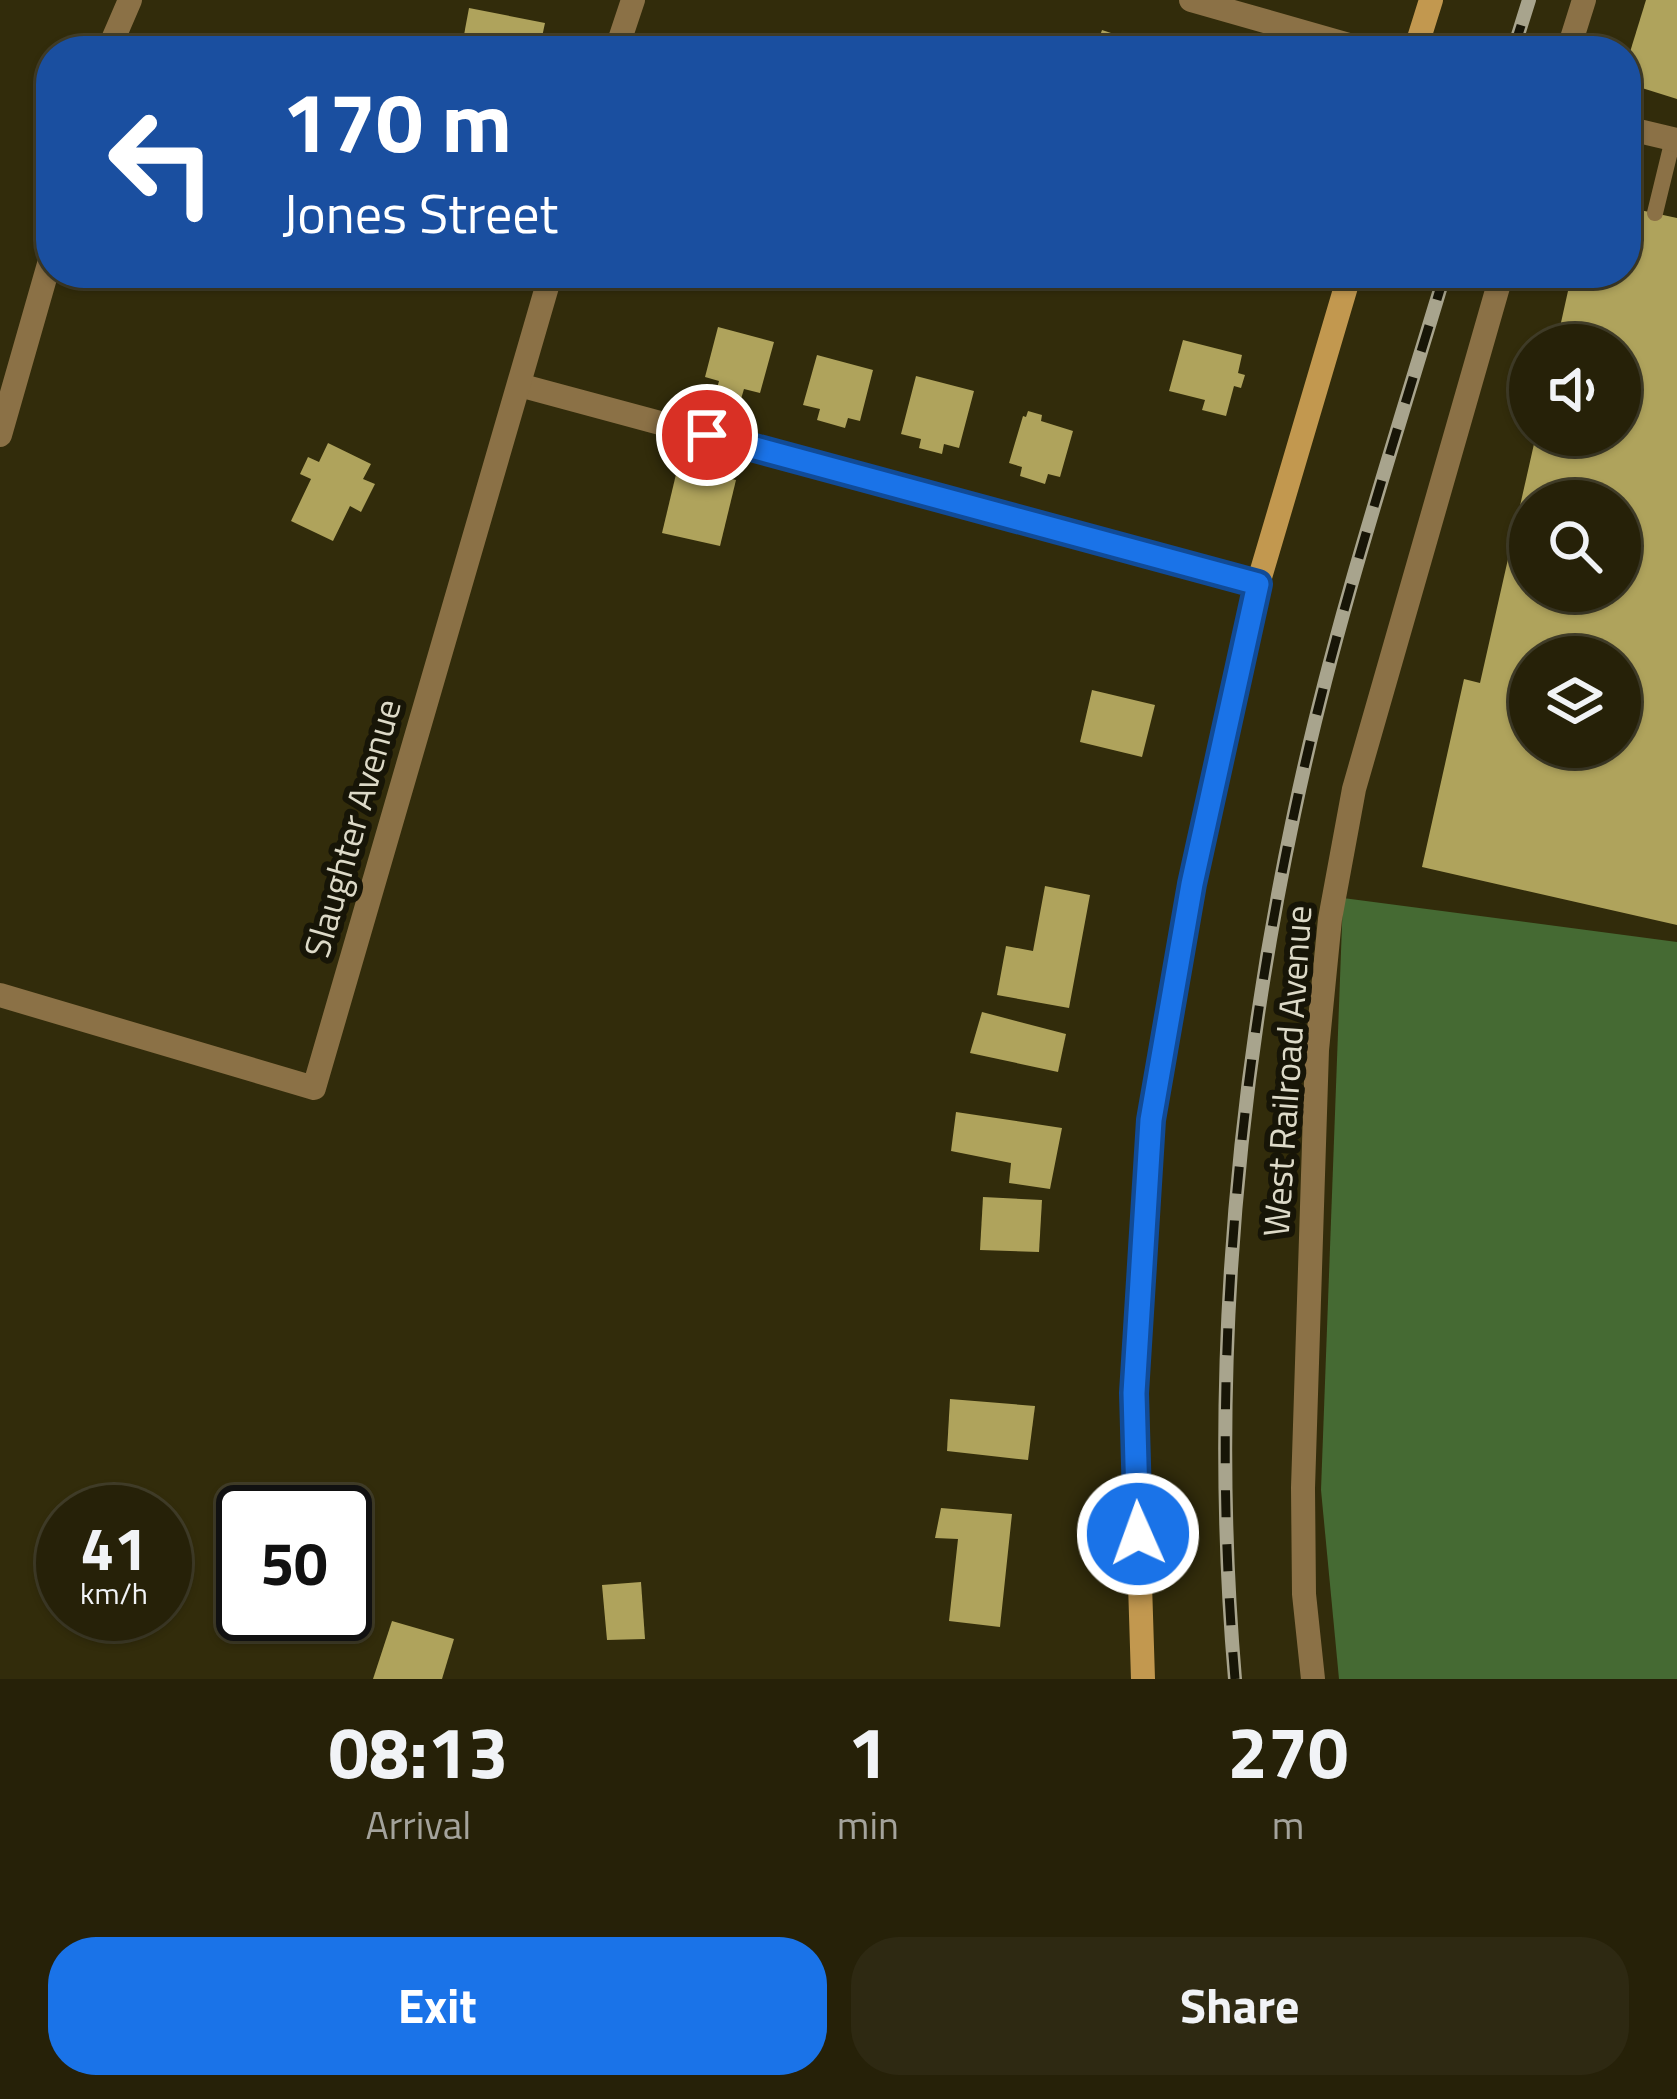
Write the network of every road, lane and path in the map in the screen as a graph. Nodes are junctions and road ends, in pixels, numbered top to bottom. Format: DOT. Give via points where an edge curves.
graph roads {
  1 [pos="130,0"];
  2 [pos="633,0"];
  3 [pos="1191,0"];
  4 [pos="1431,0"];
  5 [pos="1584,0"];
  6 [pos="114,36"];
  7 [pos="621,36"];
  8 [pos="1317,36"];
  9 [pos="1420,36"];
  10 [pos="1573,36"];
  11 [pos="1641,132"];
  12 [pos="1675,140"];
  13 [pos="1655,213"];
  14 [pos="42,288"];
  15 [pos="546,288"];
  16 [pos="1346,288"];
  17 [pos="1498,288"];
  18 [pos="519,385"];
  19 [pos="0,435"];
  20 [pos="1258,584"];
  21 [pos="0,995"];
  22 [pos="1144,1679"];
  23 [pos="1313,1679"];
  1 -- 6 [label="street"];
  2 -- 7 [label="street"];
  3 -- 8 [label="street"];
  4 -- 9 [label="main road"];
  5 -- 10 [label="street"];
  11 -- 12 [label="street"];
  12 -- 13 [label="lane"];
  14 -- 19 [label="street"];
  15 -- 18 [label="street, Slaughter Avenue"];
  16 -- 20 [label="main road"];
  17 -- 23 [label="street, West Railroad Avenue" via="1354,789 1330,919 1317,1050 1303,1488"];
  18 -- 20 [label="street"];
  18 -- 21 [label="street, Slaughter Avenue" via="314,1088"];
  20 -- 22 [label="main road" via="1151,1120 1134,1393"];
}
